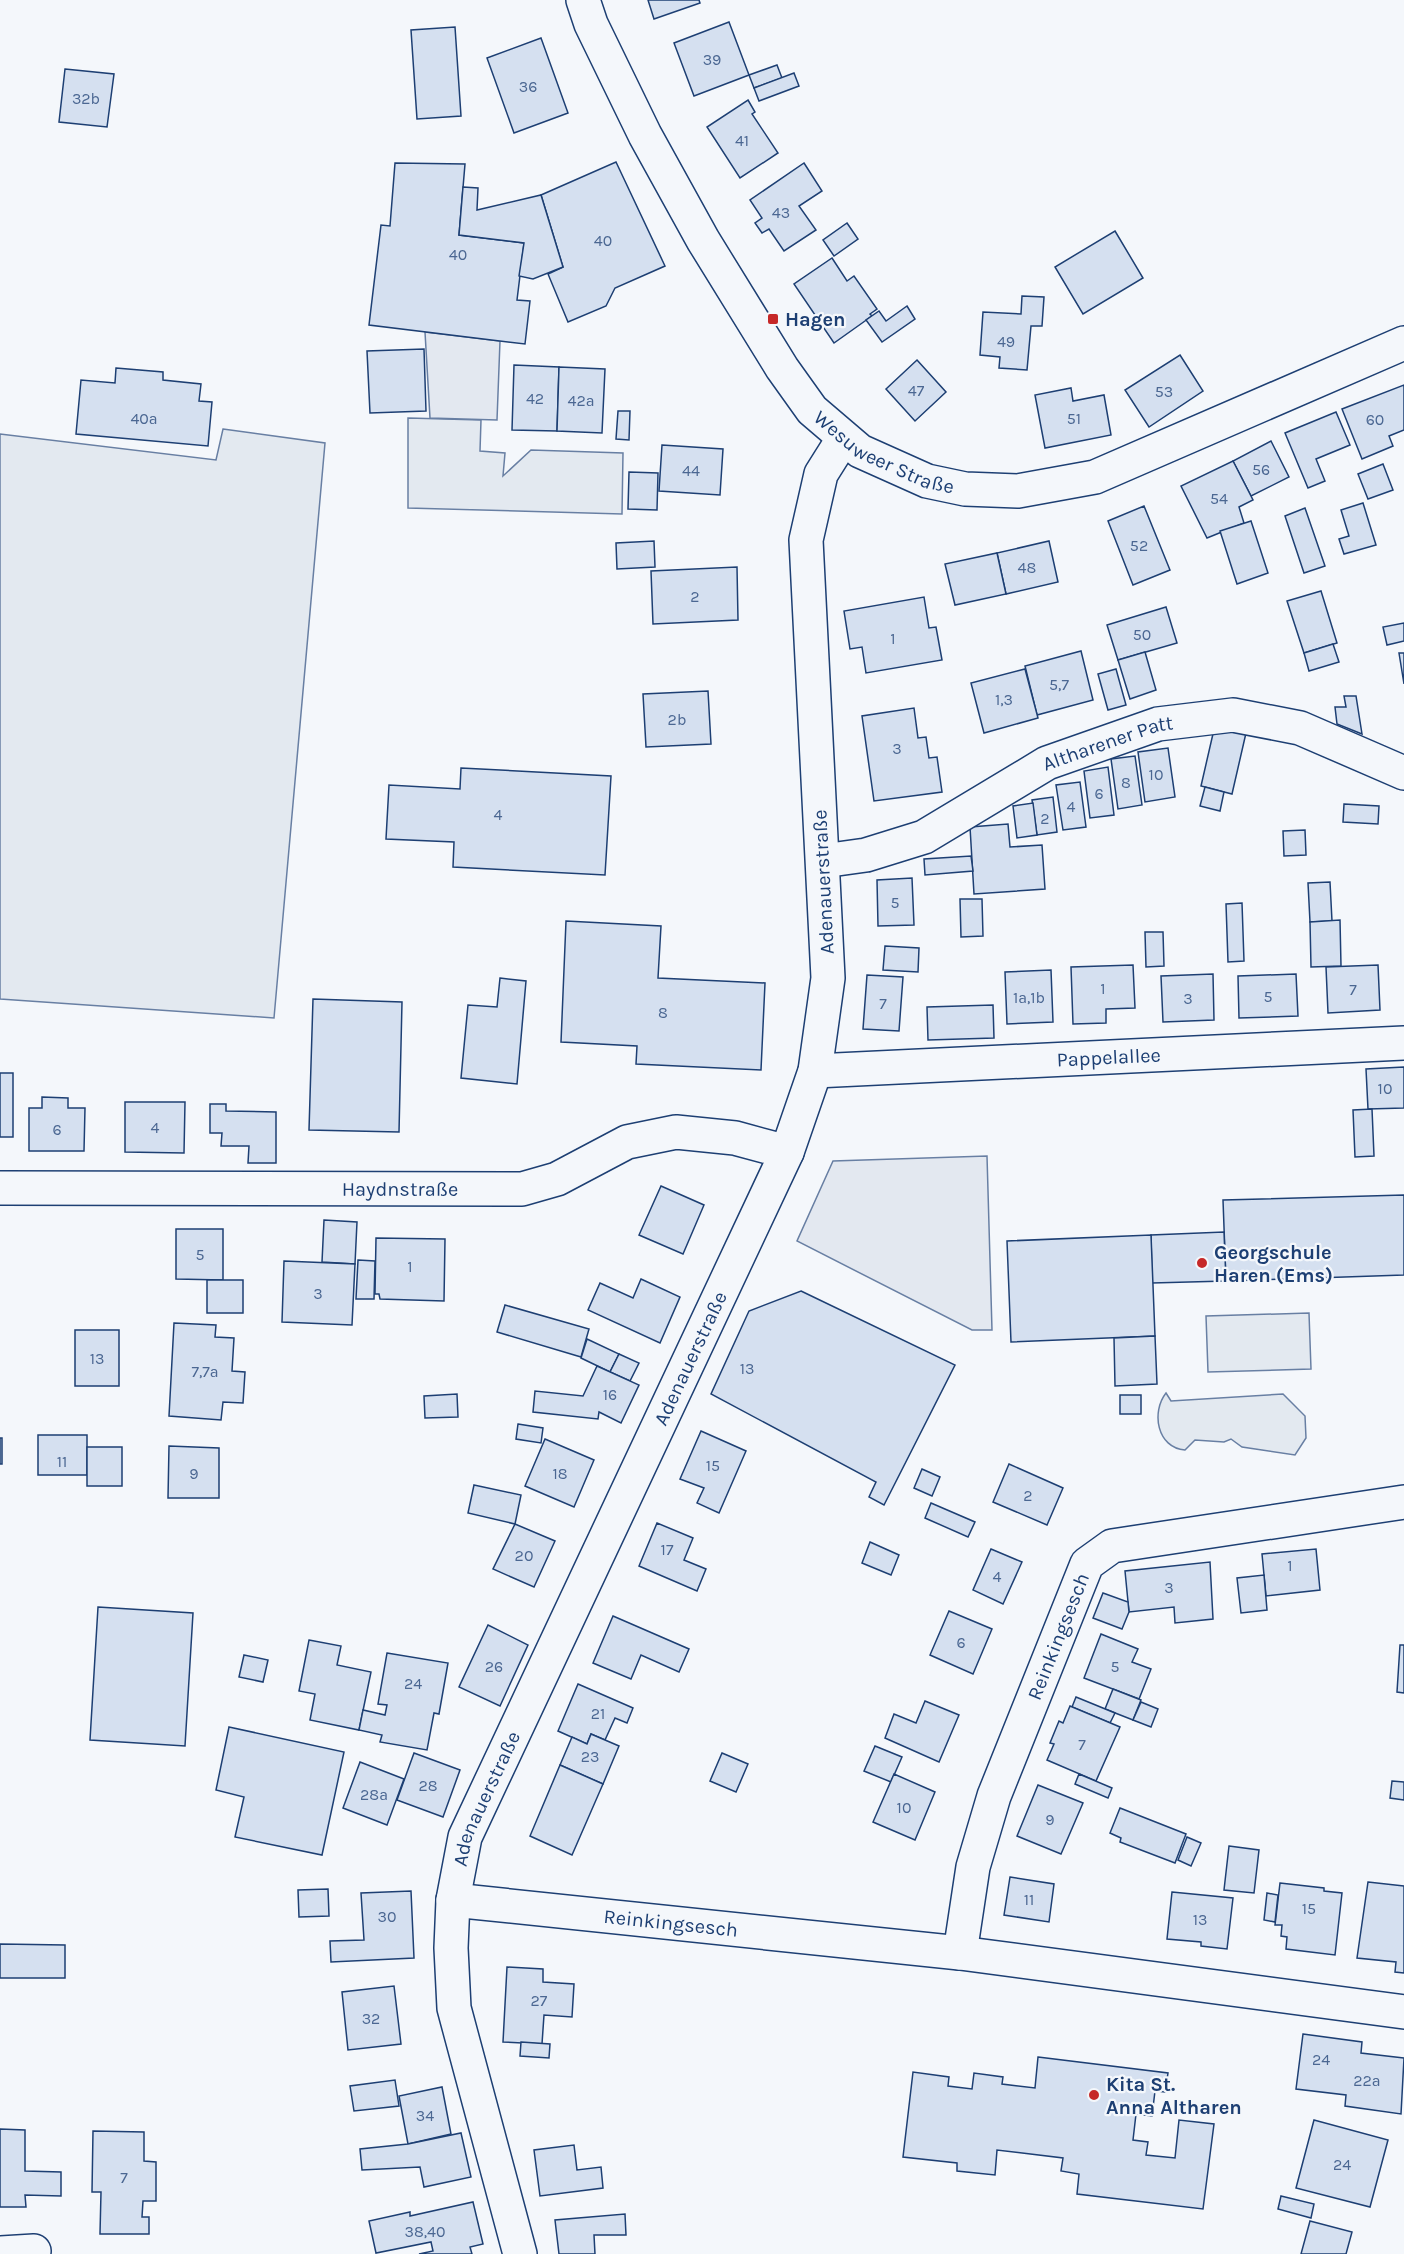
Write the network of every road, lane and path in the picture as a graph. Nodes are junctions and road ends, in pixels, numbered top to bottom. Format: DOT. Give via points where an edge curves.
graph roads {
  1 [pos="583,0"];
  2 [pos="1404,344"];
  3 [pos="843,439"];
  4 [pos="1404,773"];
  5 [pos="823,861"];
  6 [pos="1404,1043"];
  7 [pos="815,1071"];
  8 [pos="787,1152"];
  9 [pos="0,1188"];
  10 [pos="1404,1502"];
  11 [pos="453,1900"];
  12 [pos="960,1953"];
  13 [pos="1404,2012"];
  14 [pos="34,2251"];
  15 [pos="0,2253"];
  16 [pos="520,2254"];
  1 -- 3 [label="street, Wesuweer Straße" via="645,135 703,240 800,393"];
  2 -- 3 [label="street, Wesuweer Straße" via="1095,477 1018,491 965,489 927,481 860,451"];
  3 -- 5 [label="street, Adenauerstraße" via="821,474 806,540"];
  4 -- 5 [label="street, Altharener Patt" via="1300,728 1255,719 1233,715 1158,724 1047,763 924,837 866,855"];
  5 -- 7 [label="street, Adenauerstraße" via="828,978"];
  6 -- 7 [label="street, Pappelallee"];
  7 -- 8 [label="street, Adenauerstraße"];
  8 -- 9 [label="street, Haydnstraße" via="735,1138 676,1132 627,1142 557,1179 522,1189"];
  8 -- 11 [label="street, Adenauerstraße" via="465,1837"];
  10 -- 12 [label="street, Reinkingsesch" via="1112,1546 1087,1564 994,1796 973,1867"];
  11 -- 12 [label="street, Reinkingsesch"];
  11 -- 16 [label="street, Adenauerstraße" via="454,2008"];
  12 -- 13 [label="street, Reinkingsesch"];
  14 -- 15 [label="street"];
}
